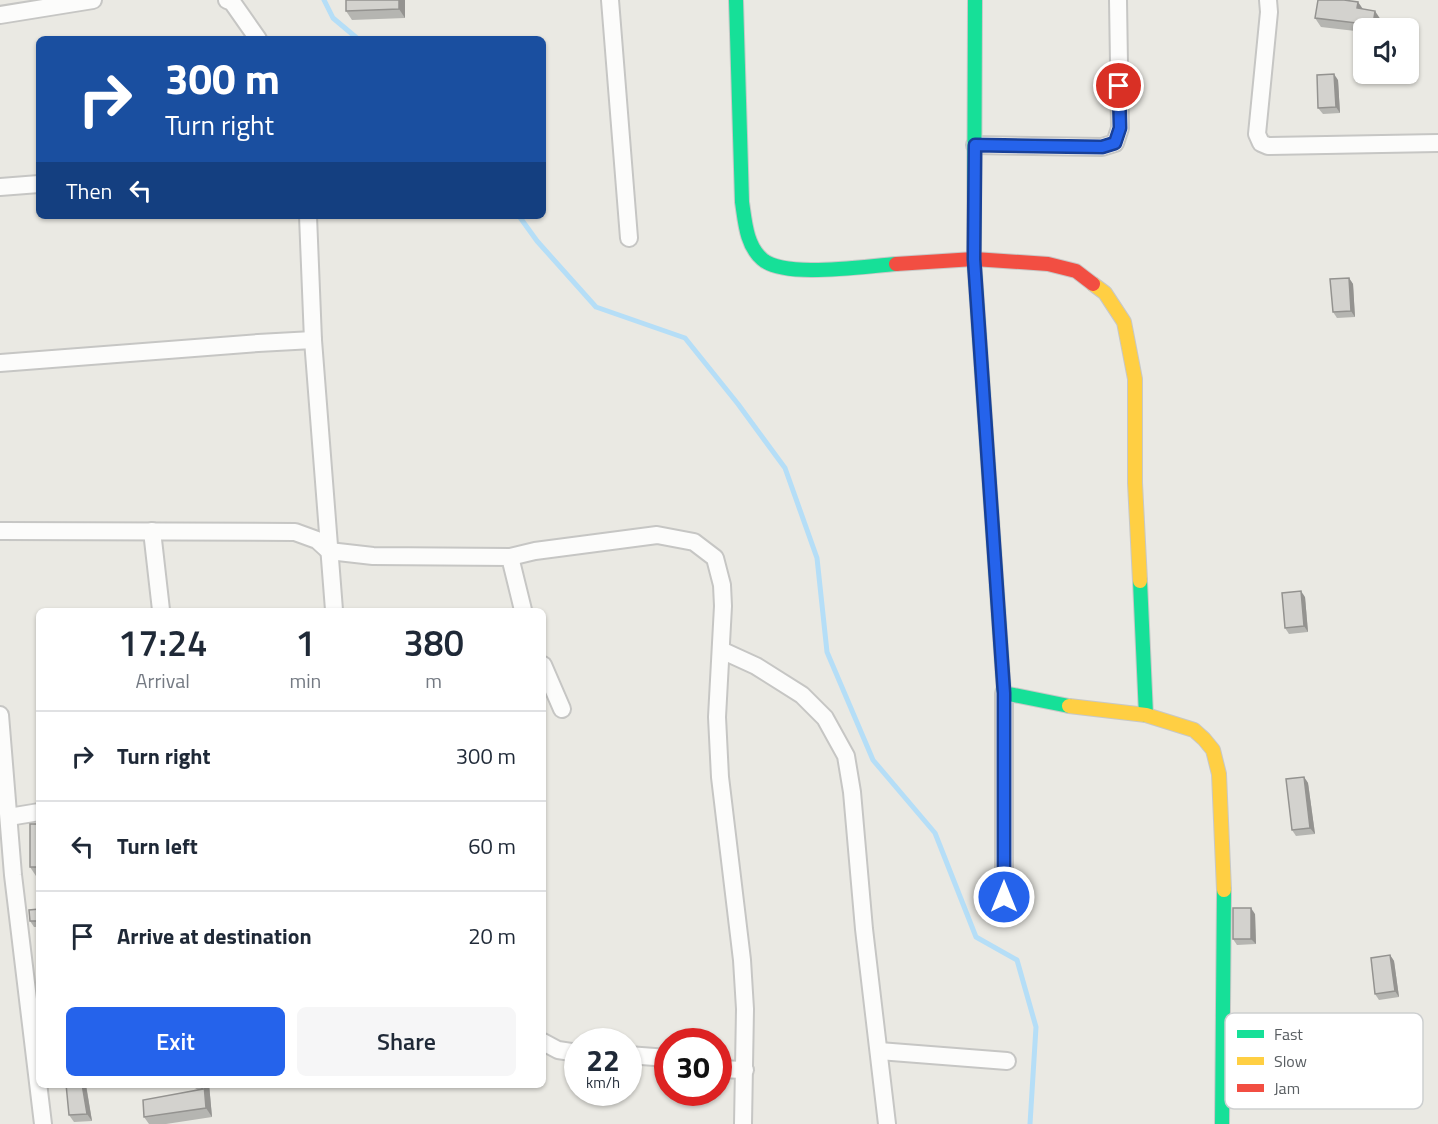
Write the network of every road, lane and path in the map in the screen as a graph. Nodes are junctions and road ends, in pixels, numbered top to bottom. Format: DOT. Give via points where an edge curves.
graph roads {
  1 [pos="93,0"];
  2 [pos="227,0"];
  3 [pos="610,0"];
  4 [pos="736,0"];
  5 [pos="975,0"];
  6 [pos="1118,0"];
  7 [pos="1268,0"];
  8 [pos="0,15"];
  9 [pos="256,36"];
  10 [pos="1438,142"];
  11 [pos="975,145"];
  12 [pos="36,184"];
  13 [pos="0,187"];
  14 [pos="308,219"];
  15 [pos="629,238"];
  16 [pos="974,259"];
  17 [pos="313,340"];
  18 [pos="0,363"];
  19 [pos="0,531"];
  20 [pos="152,531"];
  21 [pos="329,551"];
  22 [pos="510,557"];
  23 [pos="160,608"];
  24 [pos="334,608"];
  25 [pos="523,608"];
  26 [pos="721,650"];
  27 [pos="546,672"];
  28 [pos="1004,693"];
  29 [pos="562,709"];
  30 [pos="0,715"];
  31 [pos="1146,715"];
  32 [pos="36,812"];
  33 [pos="9,817"];
  34 [pos="5,838"];
  35 [pos="1004,897"];
  36 [pos="546,1044"];
  37 [pos="564,1051"];
  38 [pos="879,1051"];
  39 [pos="1007,1061"];
  40 [pos="732,1070"];
  41 [pos="745,1070"];
  42 [pos="36,1071"];
  43 [pos="38,1088"];
  44 [pos="43,1124"];
  45 [pos="743,1124"];
  46 [pos="887,1124"];
  47 [pos="1222,1124"];
  1 -- 8 [label="street"];
  2 -- 9 [label="street"];
  3 -- 15 [label="street"];
  4 -- 16 [label="street" via="742,202 751,244 762,259 780,268 800,270"];
  5 -- 11 [label="street"];
  6 -- 11 [label="street" via="1120,128 1115,143 1102,147"];
  7 -- 10 [label="street" via="1257,134 1261,142 1268,146"];
  11 -- 16 [label="street"];
  12 -- 13 [label="street"];
  14 -- 17 [label="street"];
  16 -- 28 [label="street"];
  16 -- 31 [label="street" via="1048,264 1076,271 1105,293 1124,322 1135,379"];
  17 -- 18 [label="street"];
  17 -- 21 [label="street"];
  19 -- 20 [label="street"];
  20 -- 21 [label="street" via="295,532 317,540"];
  20 -- 23 [label="street"];
  21 -- 22 [label="street" via="373,556"];
  21 -- 24 [label="street"];
  22 -- 25 [label="street"];
  22 -- 26 [label="street" via="535,550 657,535 694,542 715,558 718,570 723,606"];
  26 -- 38 [label="street" via="756,666 802,695 825,718 846,756"];
  26 -- 41 [label="street" via="717,717 720,777 742,960"];
  27 -- 29 [label="street"];
  28 -- 31 [label="street" via="1084,709"];
  28 -- 35 [label="street"];
  30 -- 33 [label="street"];
  31 -- 47 [label="street" via="1194,730 1213,750 1219,774 1224,885"];
  32 -- 33 [label="street"];
  33 -- 34 [label="street"];
  34 -- 42 [label="street"];
  36 -- 37 [label="street"];
  38 -- 39 [label="street"];
  38 -- 46 [label="street"];
  40 -- 41 [label="street"];
  41 -- 45 [label="street"];
  43 -- 44 [label="street"];
}
